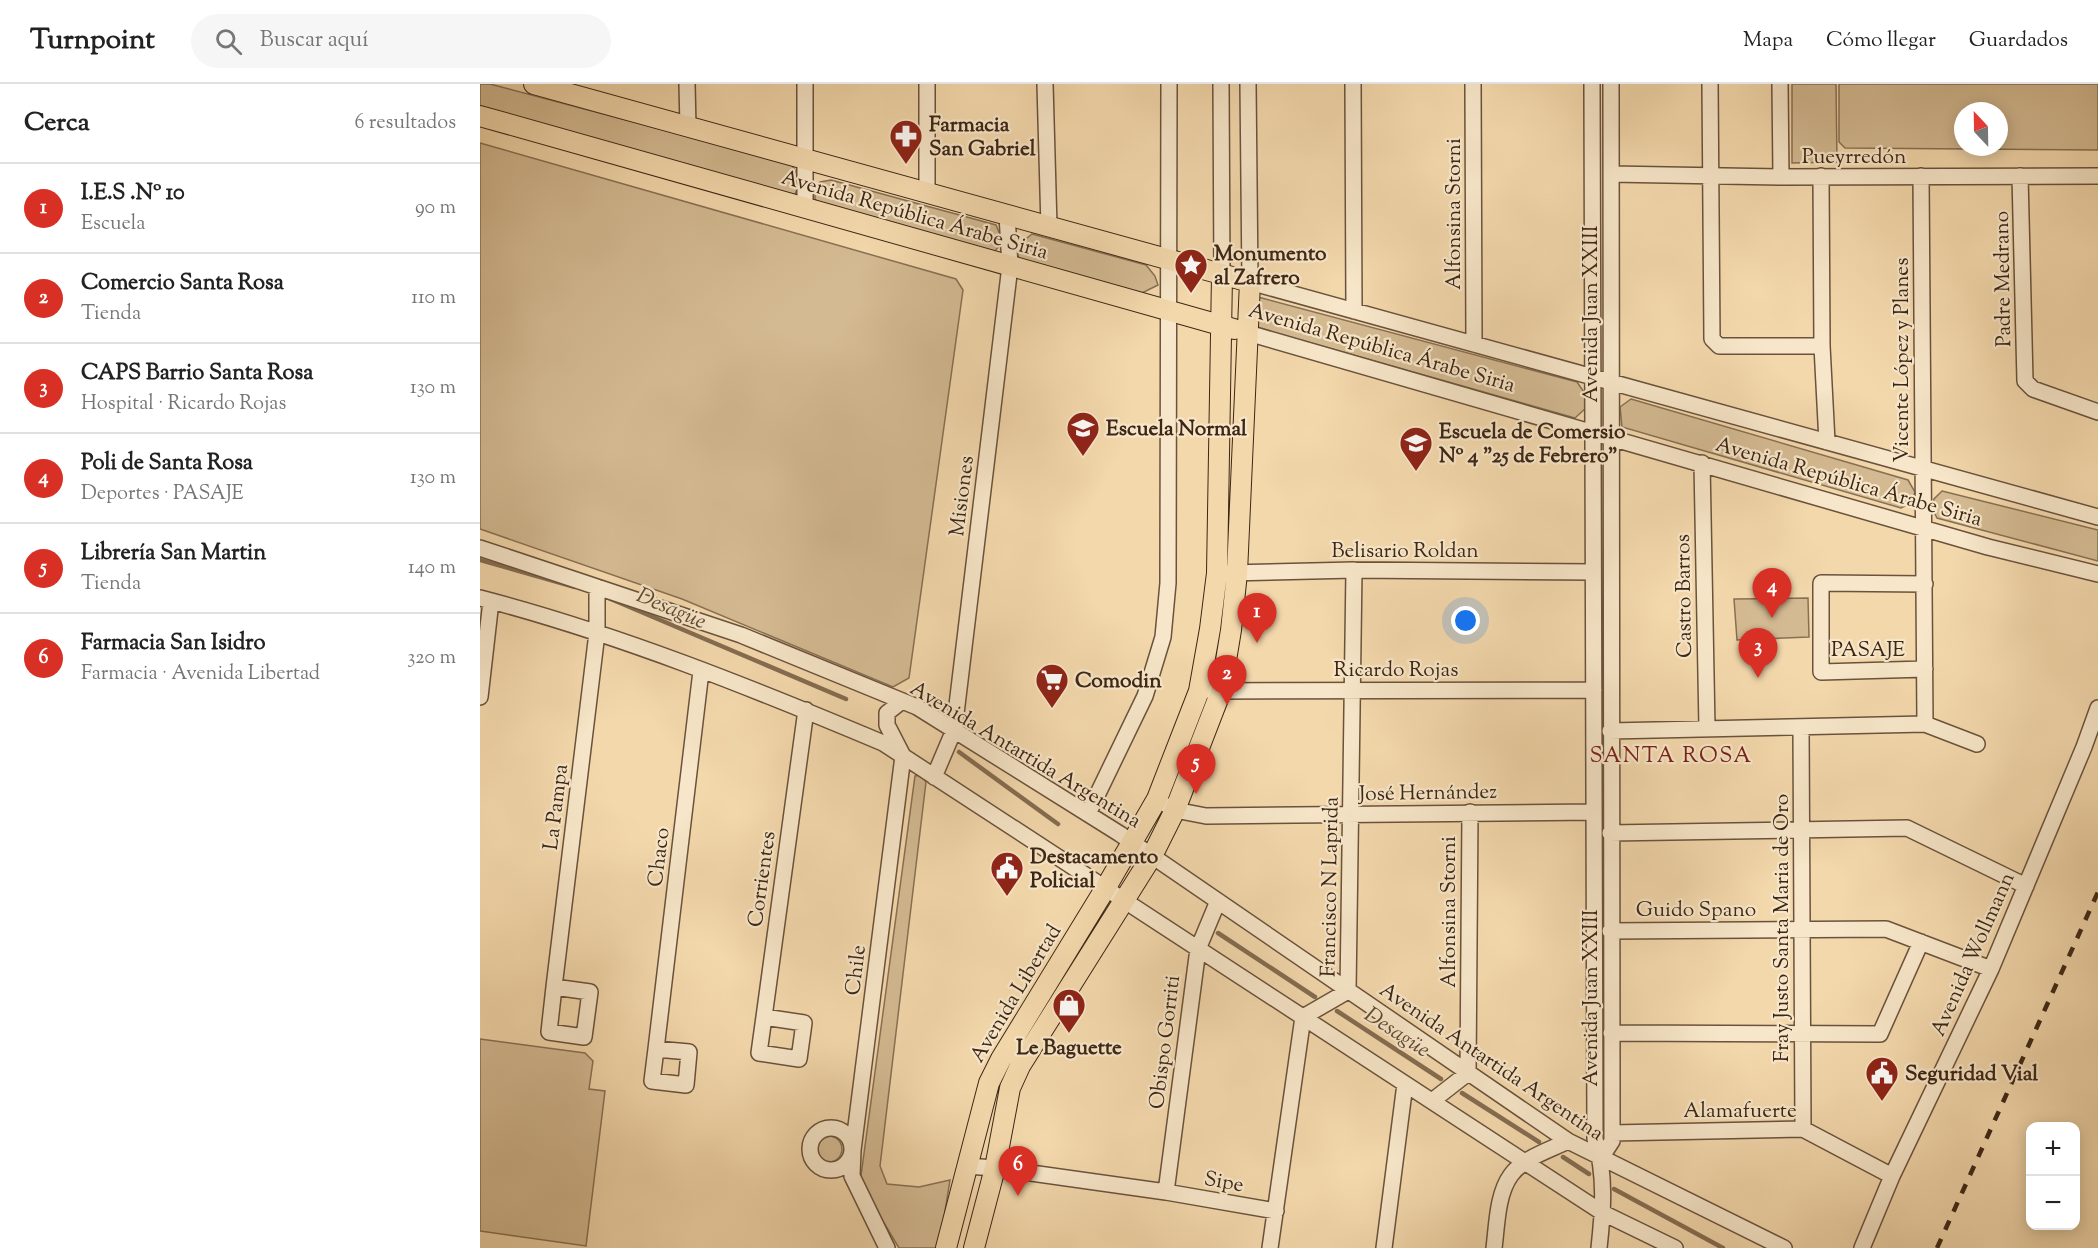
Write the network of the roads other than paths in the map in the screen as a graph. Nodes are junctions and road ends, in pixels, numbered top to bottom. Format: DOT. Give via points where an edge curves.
graph roads {
  1 [pos="534,84"];
  2 [pos="687,84"];
  3 [pos="805,84"];
  4 [pos="927,84"];
  5 [pos="1045,84"];
  6 [pos="1169,84"];
  7 [pos="1221,84"];
  8 [pos="1248,84"];
  9 [pos="1353,84"];
  10 [pos="1473,84"];
  11 [pos="1592,84"];
  12 [pos="1611,84"];
  13 [pos="1710,84"];
  14 [pos="1780,84"];
  15 [pos="569,89"];
  16 [pos="480,116"];
  17 [pos="688,127"];
  18 [pos="805,159"];
  19 [pos="1611,174"];
  20 [pos="1710,176"];
  21 [pos="1821,176"];
  22 [pos="1921,176"];
  23 [pos="2020,176"];
  24 [pos="2098,176"];
  25 [pos="1781,177"];
  26 [pos="927,193"];
  27 [pos="805,208"];
  28 [pos="1007,215"];
  29 [pos="1048,227"];
  30 [pos="1169,260"];
  31 [pos="1010,266"];
  32 [pos="1222,275"];
  33 [pos="1250,282"];
  34 [pos="1169,311"];
  35 [pos="1354,311"];
  36 [pos="1221,325"];
  37 [pos="1248,333"];
  38 [pos="1474,344"];
  39 [pos="1822,346"];
  40 [pos="1593,377"];
  41 [pos="1611,382"];
  42 [pos="2098,412"];
  43 [pos="1593,432"];
  44 [pos="1611,437"];
  45 [pos="1827,442"];
  46 [pos="1702,463"];
  47 [pos="1923,468"];
  48 [pos="2098,517"];
  49 [pos="1924,528"];
  50 [pos="480,548"];
  51 [pos="1354,570"];
  52 [pos="1593,572"];
  53 [pos="1217,573"];
  54 [pos="1237,573"];
  55 [pos="2098,574"];
  56 [pos="1924,584"];
  57 [pos="597,587"];
  58 [pos="485,599"];
  59 [pos="597,633"];
  60 [pos="1925,669"];
  61 [pos="701,671"];
  62 [pos="1594,690"];
  63 [pos="1199,691"];
  64 [pos="1221,691"];
  65 [pos="1352,691"];
  66 [pos="480,697"];
  67 [pos="902,701"];
  68 [pos="2098,708"];
  69 [pos="806,710"];
  70 [pos="1925,724"];
  71 [pos="1801,727"];
  72 [pos="1707,728"];
  73 [pos="954,730"];
  74 [pos="1610,731"];
  75 [pos="1977,744"];
  76 [pos="903,756"];
  77 [pos="934,777"];
  78 [pos="1157,799"];
  79 [pos="1175,810"];
  80 [pos="1470,812"];
  81 [pos="1594,812"];
  82 [pos="1088,814"];
  83 [pos="1351,814"];
  84 [pos="1802,830"];
  85 [pos="1611,833"];
  86 [pos="1132,843"];
  87 [pos="1152,856"];
  88 [pos="2026,886"];
  89 [pos="1105,889"];
  90 [pos="1124,901"];
  91 [pos="1218,901"];
  92 [pos="1802,930"];
  93 [pos="1610,931"];
  94 [pos="1921,942"];
  95 [pos="1198,949"];
  96 [pos="1991,969"];
  97 [pos="554,987"];
  98 [pos="1348,991"];
  99 [pos="764,1017"];
  100 [pos="1303,1017"];
  101 [pos="1803,1032"];
  102 [pos="1611,1033"];
  103 [pos="656,1049"];
  104 [pos="1468,1073"];
  105 [pos="1405,1084"];
  106 [pos="1432,1101"];
  107 [pos="1803,1129"];
  108 [pos="1612,1133"];
  109 [pos="1568,1141"];
  110 [pos="1601,1158"];
  111 [pos="1526,1162"];
  112 [pos="966,1166"];
  113 [pos="995,1167"];
  114 [pos="1892,1176"];
  115 [pos="1166,1192"];
  116 [pos="1276,1211"];
  117 [pos="1603,1213"];
  118 [pos="887,1248"];
  119 [pos="946,1248"];
  120 [pos="974,1248"];
  121 [pos="1270,1248"];
  122 [pos="1384,1248"];
  123 [pos="1494,1248"];
  124 [pos="1599,1248"];
  125 [pos="1675,1248"];
  126 [pos="1784,1248"];
  127 [pos="1862,1248"];
  1 -- 15 [label="main road, Avenida República Árabe Siria"];
  2 -- 17 [label="street"];
  3 -- 18 [label="street"];
  4 -- 26 [label="street"];
  5 -- 29 [label="street"];
  6 -- 30 [label="street"];
  7 -- 32 [label="street"];
  8 -- 33 [label="street"];
  9 -- 35 [label="street"];
  10 -- 38 [label="street, Alfonsina Storni"];
  11 -- 40 [label="street, Avenida Juan XXIII"];
  12 -- 19 [label="street, Avenida Juan XXIII"];
  13 -- 20 [label="street"];
  14 -- 25 [label="street"];
  15 -- 17 [label="main road, Avenida República Árabe Siria"];
  16 -- 27 [label="main road, Avenida República Árabe Siria"];
  17 -- 18 [label="main road, Avenida República Árabe Siria"];
  18 -- 26 [label="main road, Avenida República Árabe Siria"];
  18 -- 27 [label="street"];
  19 -- 20 [label="street, Pueyrredón"];
  19 -- 41 [label="street, Avenida Juan XXIII"];
  20 -- 25 [label="street, Pueyrredón"];
  20 -- 39 [label="street" via="1712,339 1719,346"];
  21 -- 22 [label="street, Pueyrredón"];
  21 -- 25 [label="street, Pueyrredón"];
  21 -- 39 [label="street"];
  22 -- 23 [label="street, Pueyrredón"];
  22 -- 47 [label="street, Vicente López y Planes"];
  23 -- 24 [label="street, Pueyrredón"];
  23 -- 42 [label="street, Padre Medrano" via="2025,381 2033,389"];
  26 -- 28 [label="main road, Avenida República Árabe Siria"];
  27 -- 31 [label="main road, Avenida República Árabe Siria"];
  28 -- 29 [label="main road, Avenida República Árabe Siria"];
  28 -- 31 [label="street, Misiones"];
  29 -- 30 [label="main road, Avenida República Árabe Siria"];
  30 -- 32 [label="main road, Avenida República Árabe Siria"];
  30 -- 34 [label="street"];
  31 -- 34 [label="main road, Avenida República Árabe Siria"];
  31 -- 73 [label="street, Misiones"];
  32 -- 33 [label="main road, Avenida República Árabe Siria"];
  32 -- 36 [label="main road, Avenida Libertad"];
  33 -- 35 [label="street, Avenida República Árabe Siria"];
  33 -- 37 [label="main road, Avenida Libertad"];
  34 -- 36 [label="main road, Avenida República Árabe Siria"];
  34 -- 82 [label="street" via="1168,583 1163,637 1145,696"];
  35 -- 38 [label="street, Avenida República Árabe Siria"];
  36 -- 37 [label="main road, Avenida República Árabe Siria"];
  36 -- 53 [label="main road, Avenida Libertad"];
  37 -- 43 [label="street, Avenida República Árabe Siria"];
  37 -- 54 [label="main road, Avenida Libertad"];
  38 -- 40 [label="street, Avenida República Árabe Siria"];
  39 -- 45 [label="street"];
  40 -- 41 [label="street, Avenida República Árabe Siria"];
  40 -- 43 [label="street, Avenida Juan XXIII"];
  41 -- 44 [label="street, Avenida Juan XXIII"];
  41 -- 45 [label="street, Avenida República Árabe Siria"];
  43 -- 44 [label="street, Avenida República Árabe Siria"];
  43 -- 52 [label="street, Avenida Juan XXIII"];
  44 -- 46 [label="street, Avenida República Árabe Siria"];
  44 -- 74 [label="street, Avenida Juan XXIII"];
  45 -- 47 [label="street, Avenida República Árabe Siria"];
  46 -- 49 [label="street, Avenida República Árabe Siria"];
  46 -- 72 [label="street, Castro Barros"];
  47 -- 48 [label="street, Avenida República Árabe Siria"];
  47 -- 49 [label="street, Vicente López y Planes"];
  49 -- 55 [label="street, Avenida República Árabe Siria"];
  49 -- 56 [label="street, Vicente López y Planes"];
  50 -- 57 [label="street, Avenida Antartida Argentina"];
  51 -- 52 [label="street, Belisario Roldan"];
  51 -- 54 [label="street, Belisario Roldan"];
  51 -- 65 [label="street, Francisco N Laprida"];
  52 -- 62 [label="street, Avenida Juan XXIII"];
  53 -- 54 [label="street, Belisario Roldan"];
  53 -- 63 [label="main road, Avenida Libertad"];
  54 -- 64 [label="main road, Avenida Libertad"];
  56 -- 60 [label="street, Vicente López y Planes"];
  56 -- 60 [label="street, PASAJE" via="1821,584 1821,672"];
  57 -- 59 [label="street, La Pampa"];
  57 -- 67 [label="street, Avenida Antartida Argentina" via="741,635"];
  58 -- 59 [label="street"];
  58 -- 66 [label="street"];
  59 -- 61 [label="street"];
  59 -- 97 [label="street, La Pampa"];
  60 -- 70 [label="street, Vicente López y Planes"];
  61 -- 69 [label="street"];
  61 -- 103 [label="street, Chaco"];
  62 -- 65 [label="street, Ricardo Rojas"];
  62 -- 81 [label="street, Avenida Juan XXIII"];
  63 -- 64 [label="street, Ricardo Rojas"];
  63 -- 78 [label="main road, Avenida Libertad"];
  64 -- 65 [label="street, Ricardo Rojas"];
  64 -- 79 [label="main road, Avenida Libertad"];
  65 -- 83 [label="street, Francisco N Laprida"];
  67 -- 73 [label="street, Avenida Antartida Argentina"];
  67 -- 76 [label="street" via="887,713 887,725"];
  68 -- 88 [label="street, Avenida Wollmann"];
  69 -- 76 [label="street" via="883,743"];
  69 -- 99 [label="street, Corrientes"];
  70 -- 71 [label="street"];
  70 -- 75 [label="street"];
  71 -- 72 [label="street"];
  71 -- 84 [label="street, Fray Justo Santa Maria de Oro"];
  72 -- 74 [label="street"];
  73 -- 77 [label="street, Misiones"];
  73 -- 82 [label="street, Avenida Antartida Argentina"];
  74 -- 85 [label="street, Avenida Juan XXIII"];
  76 -- 77 [label="street"];
  76 -- 118 [label="street, Chile" via="852,1176"];
  77 -- 89 [label="street"];
  78 -- 79 [label="street, José Hernández"];
  78 -- 86 [label="main road, Avenida Libertad"];
  79 -- 83 [label="street, José Hernández" via="1206,816"];
  79 -- 87 [label="main road, Avenida Libertad"];
  80 -- 81 [label="street, José Hernández"];
  80 -- 83 [label="street, José Hernández"];
  80 -- 104 [label="street, Alfonsina Storni"];
  81 -- 110 [label="street, Avenida Juan XXIII" via="1595,1139"];
  82 -- 86 [label="street, Avenida Antartida Argentina"];
  83 -- 98 [label="street, Francisco N Laprida"];
  84 -- 85 [label="street"];
  84 -- 88 [label="street" via="1907,828"];
  84 -- 92 [label="street, Fray Justo Santa Maria de Oro"];
  85 -- 93 [label="street, Avenida Juan XXIII"];
  86 -- 87 [label="street, Avenida Antartida Argentina"];
  86 -- 89 [label="main road, Avenida Libertad"];
  87 -- 90 [label="main road, Avenida Libertad"];
  87 -- 91 [label="street, Avenida Antartida Argentina"];
  88 -- 96 [label="street, Avenida Wollmann"];
  89 -- 90 [label="street"];
  89 -- 112 [label="main road, Avenida Libertad" via="1001,1059 989,1083"];
  90 -- 95 [label="street"];
  90 -- 113 [label="main road, Avenida Libertad" via="1020,1066 1010,1088"];
  91 -- 95 [label="street, Obispo Gorriti"];
  91 -- 98 [label="street, Avenida Antartida Argentina"];
  92 -- 93 [label="street, Guido Spano"];
  92 -- 94 [label="street, Guido Spano" via="1886,929"];
  92 -- 101 [label="street, Fray Justo Santa Maria de Oro"];
  93 -- 102 [label="street, Avenida Juan XXIII"];
  94 -- 96 [label="street, Guido Spano"];
  94 -- 101 [label="street" via="1880,1034"];
  95 -- 100 [label="street"];
  95 -- 115 [label="street, Obispo Gorriti"];
  96 -- 114 [label="street, Avenida Wollmann"];
  97 -- 97 [label="street, La Pampa" via="549,1032 584,1037 590,992"];
  98 -- 100 [label="street, Francisco N Laprida"];
  98 -- 104 [label="street, Avenida Antartida Argentina"];
  99 -- 99 [label="street, Corrientes" via="759,1053 799,1059 804,1023"];
  100 -- 105 [label="street"];
  100 -- 116 [label="street"];
  101 -- 102 [label="street"];
  101 -- 107 [label="street, Fray Justo Santa Maria de Oro"];
  102 -- 108 [label="street, Avenida Juan XXIII"];
  104 -- 106 [label="street"];
  104 -- 109 [label="street, Avenida Antartida Argentina"];
  105 -- 106 [label="street"];
  105 -- 122 [label="street"];
  106 -- 111 [label="street"];
  107 -- 108 [label="street, Alamafuerte"];
  107 -- 114 [label="street, Alamafuerte"];
  108 -- 110 [label="street, Avenida Juan XXIII" via="1612,1141"];
  109 -- 110 [label="street, Avenida Antartida Argentina"];
  109 -- 111 [label="street"];
  110 -- 117 [label="street"];
  110 -- 126 [label="street, Avenida Antartida Argentina"];
  111 -- 117 [label="street"];
  111 -- 123 [label="street" via="1512,1174 1503,1191"];
  112 -- 113 [label="street, Sipe"];
  112 -- 119 [label="main road, Avenida Libertad"];
  113 -- 115 [label="street, Sipe"];
  113 -- 120 [label="main road, Avenida Libertad"];
  114 -- 127 [label="street, Avenida Wollmann"];
  115 -- 116 [label="street, Sipe"];
  116 -- 121 [label="street"];
  117 -- 124 [label="street"];
  117 -- 125 [label="street"];
}
